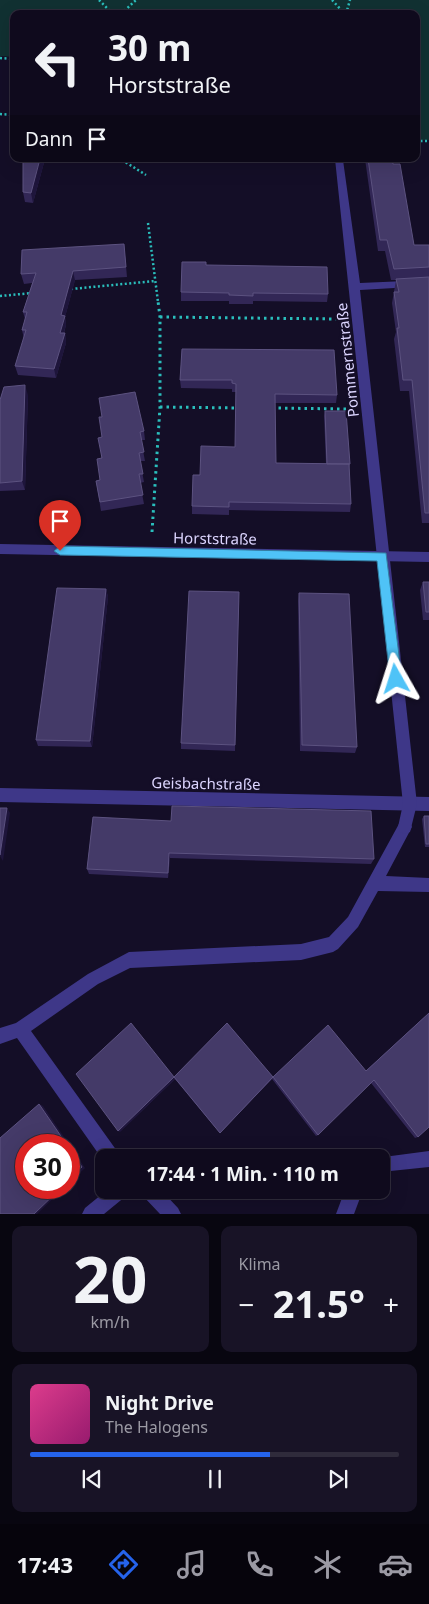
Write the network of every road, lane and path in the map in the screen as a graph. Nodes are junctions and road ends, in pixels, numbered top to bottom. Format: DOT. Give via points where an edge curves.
graph roads {
  1 [pos="99,0"];
  2 [pos="136,0"];
  3 [pos="332,0"];
  4 [pos="109,10"];
  5 [pos="125,10"];
  6 [pos="341,10"];
  7 [pos="126,162"];
  8 [pos="339,162"];
  9 [pos="146,175"];
  10 [pos="148,223"];
  11 [pos="154,281"];
  12 [pos="429,284"];
  13 [pos="355,287"];
  14 [pos="68,289"];
  15 [pos="39,292"];
  16 [pos="0,296"];
  17 [pos="160,317"];
  18 [pos="358,319"];
  19 [pos="160,407"];
  20 [pos="249,408"];
  21 [pos="268,408"];
  22 [pos="367,410"];
  23 [pos="0,549"];
  24 [pos="151,553"];
  25 [pos="382,557"];
  26 [pos="429,558"];
  27 [pos="0,795"];
  28 [pos="410,804"];
  29 [pos="429,804"];
  30 [pos="373,883"];
  31 [pos="429,885"];
  32 [pos="20,1029"];
  33 [pos="0,1036"];
  34 [pos="105,1149"];
  35 [pos="429,1159"];
  36 [pos="390,1163"];
  37 [pos="109,1199"];
  38 [pos="158,1199"];
  39 [pos="351,1199"];
  40 [pos="91,1214"];
  41 [pos="172,1214"];
  42 [pos="345,1214"];
  1 -- 4 [label="path"];
  2 -- 5 [label="path"];
  3 -- 6 [label="path"];
  7 -- 9 [label="path"];
  8 -- 13 [label="street, Pommernstraße"];
  10 -- 11 [label="path"];
  11 -- 14 [label="path"];
  11 -- 17 [label="path"];
  12 -- 13 [label="street"];
  13 -- 18 [label="street, Pommernstraße"];
  15 -- 16 [label="path"];
  17 -- 18 [label="path"];
  17 -- 19 [label="path"];
  18 -- 22 [label="street, Pommernstraße"];
  19 -- 20 [label="path"];
  19 -- 24 [label="path"];
  21 -- 22 [label="path"];
  22 -- 25 [label="street, Pommernstraße"];
  23 -- 24 [label="street, Horststraße"];
  24 -- 25 [label="street, Horststraße"];
  25 -- 26 [label="street, Horststraße"];
  25 -- 28 [label="street"];
  27 -- 28 [label="street, Geisbachstraße"];
  28 -- 29 [label="street, Geisbachstraße"];
  28 -- 30 [label="street" via="405,826"];
  30 -- 31 [label="street"];
  30 -- 32 [label="street" via="352,922 333,944 301,952 129,960 93,979"];
  32 -- 33 [label="street"];
  32 -- 34 [label="street"];
  35 -- 36 [label="street"];
  37 -- 40 [label="street"];
  38 -- 41 [label="street"];
  39 -- 42 [label="street"];
}
